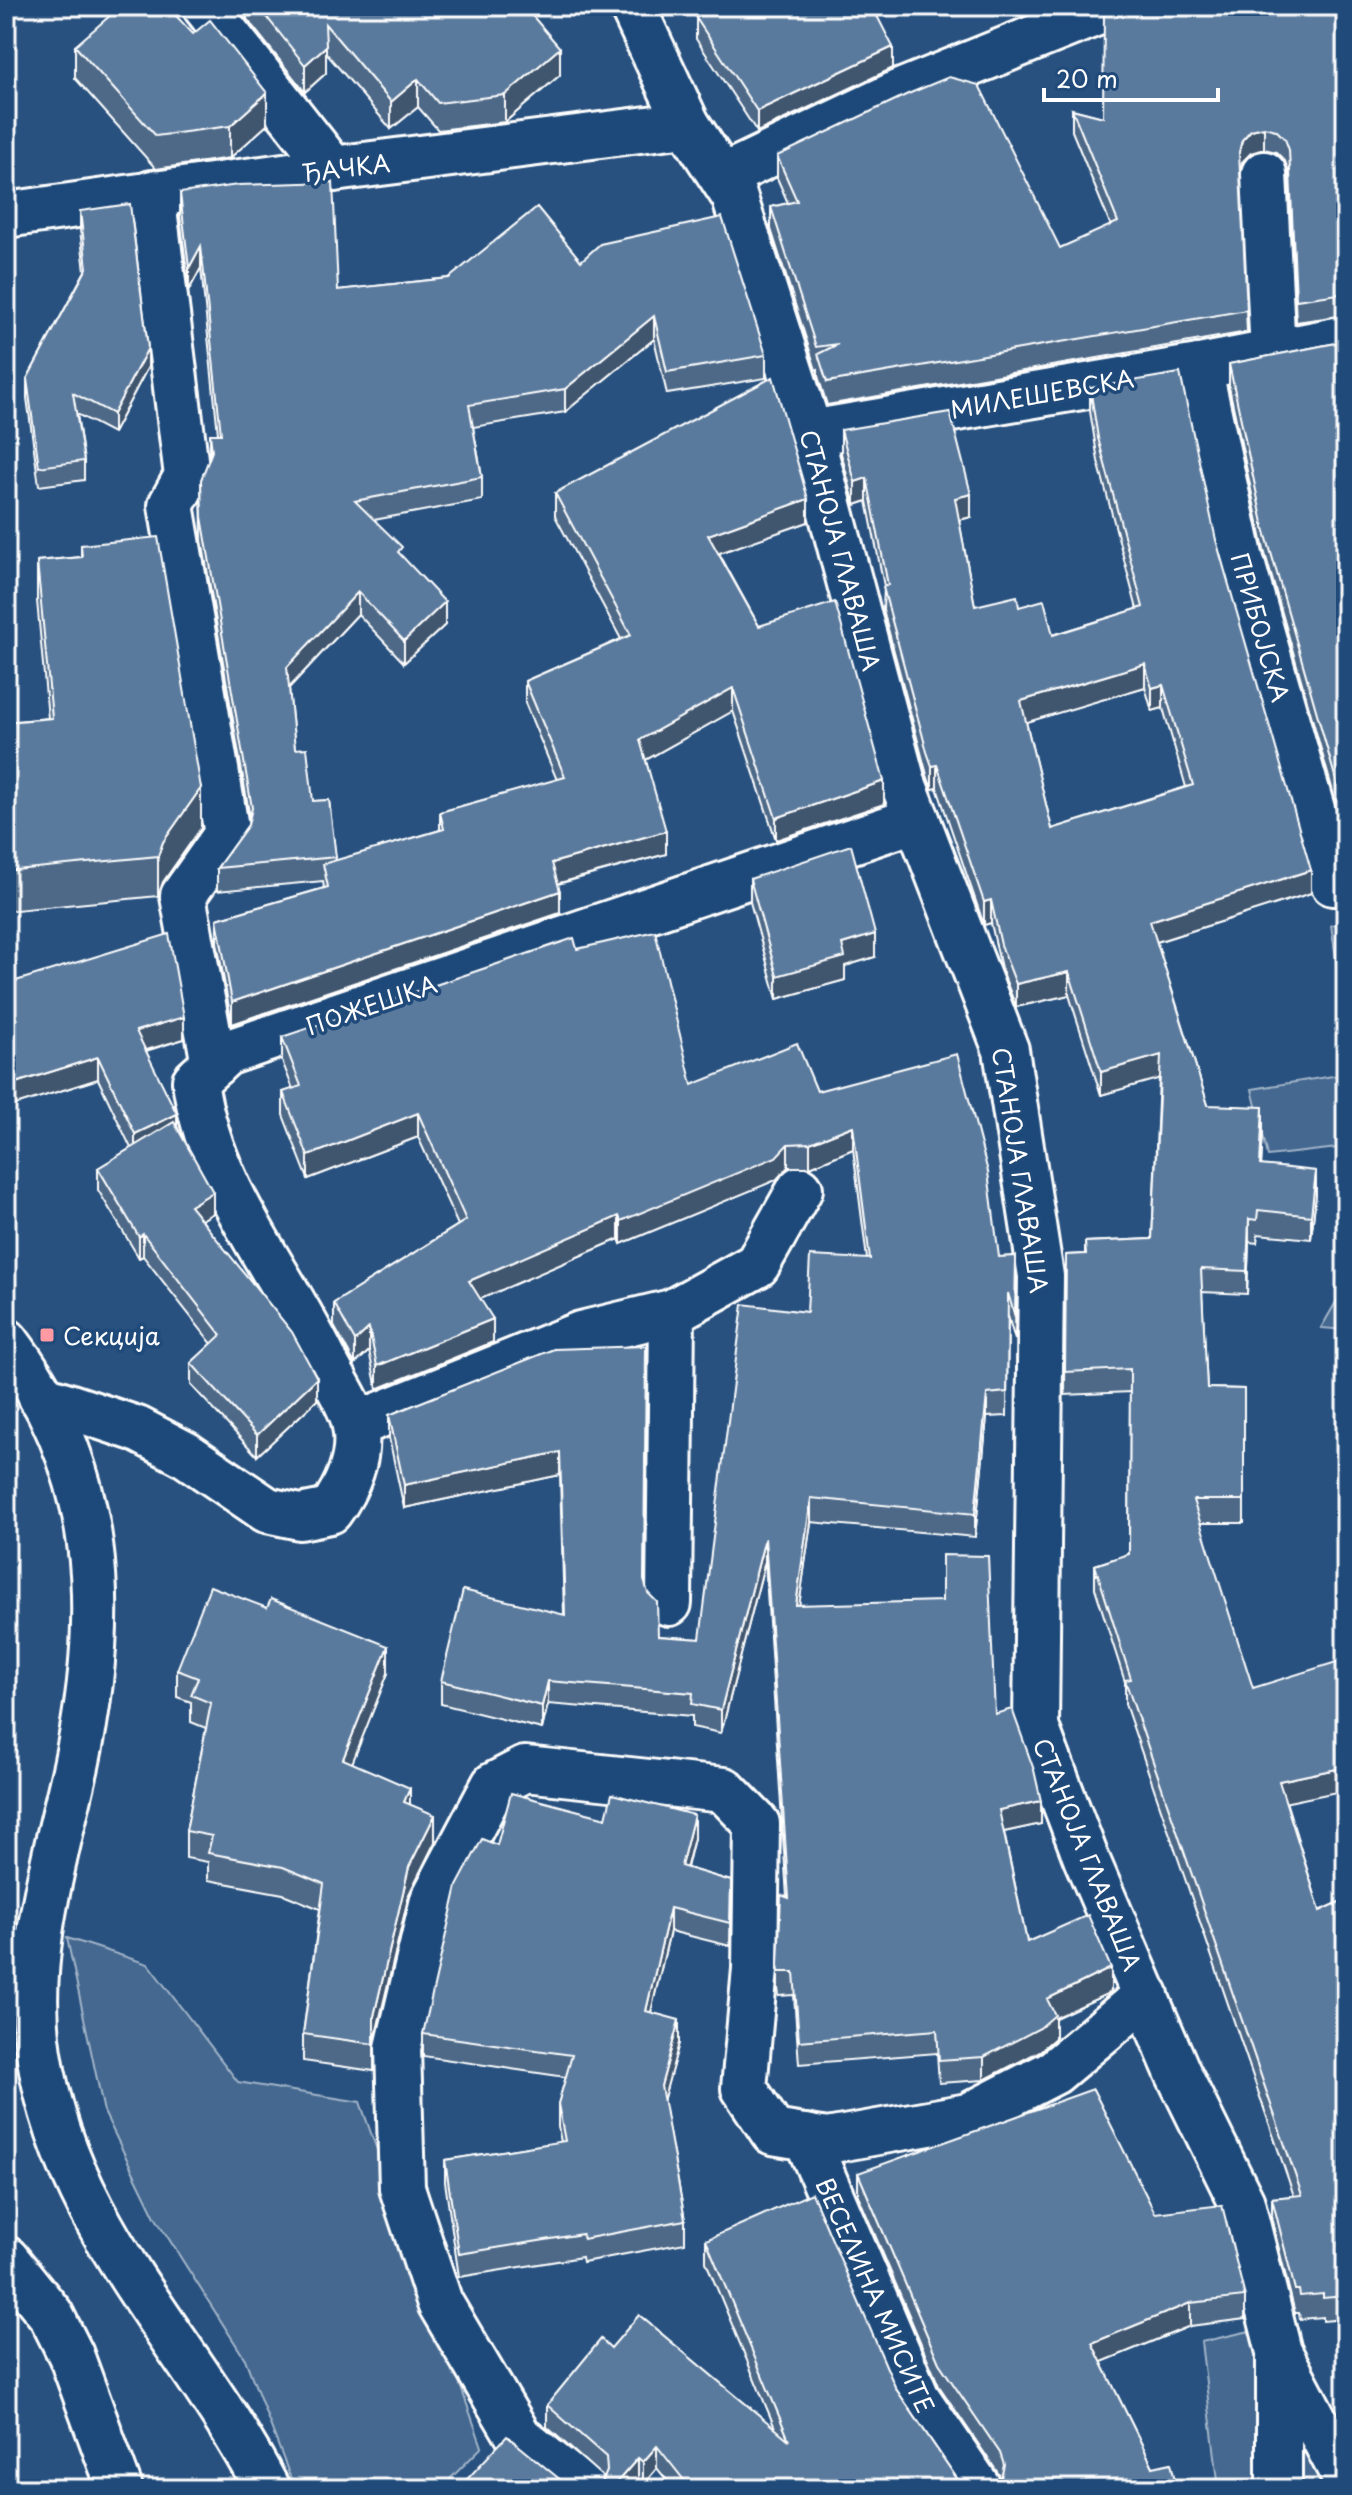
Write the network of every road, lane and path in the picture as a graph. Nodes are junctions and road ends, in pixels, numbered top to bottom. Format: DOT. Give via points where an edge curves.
graph roads {
  1 [pos="205,6"];
  2 [pos="632,6"];
  3 [pos="1099,12"];
  4 [pos="687,124"];
  5 [pos="333,169"];
  6 [pos="1264,174"];
  7 [pos="724,176"];
  8 [pos="152,193"];
  9 [pos="6,215"];
  10 [pos="1346,338"];
  11 [pos="1273,353"];
  12 [pos="1199,367"];
  13 [pos="810,433"];
  14 [pos="917,819"];
  15 [pos="1333,883"];
  16 [pos="214,1064"];
  17 [pos="800,1189"];
  18 [pos="672,1312"];
  19 [pos="6,1341"];
  20 [pos="41,1397"];
  21 [pos="355,1425"];
  22 [pos="669,1603"];
  23 [pos="1146,1995"];
  24 [pos="806,2137"];
  25 [pos="6,2259"];
  26 [pos="1279,2352"];
  27 [pos="1345,2476"];
  28 [pos="120,2489"];
  29 [pos="267,2489"];
  30 [pos="583,2489"];
  31 [pos="979,2489"];
  32 [pos="1279,2489"];
  1 -- 5 [label="street"];
  2 -- 4 [label="street, СТАНОЈА ГЛАВАША"];
  3 -- 7 [label="street" via="898,93"];
  4 -- 5 [label="street, ЂАЧКА"];
  4 -- 7 [label="street, СТАНОЈА ГЛАВАША"];
  5 -- 8 [label="street, ЂАЧКА"];
  6 -- 11 [label="street"];
  7 -- 13 [label="street, СТАНОЈА ГЛАВАША"];
  8 -- 9 [label="street, ЂАЧКА"];
  8 -- 16 [label="street" via="187,476 171,505 227,834 183,896"];
  10 -- 11 [label="street, МИЛЕШЕВСКА"];
  11 -- 12 [label="street, МИЛЕШЕВСКА"];
  12 -- 13 [label="street, МИЛЕШЕВСКА"];
  12 -- 15 [label="street, ПРИБОЈСКА" via="1240,556"];
  13 -- 14 [label="street, СТАНОЈА ГЛАВАША"];
  14 -- 16 [label="street, ПОЖЕШКА" via="226,1053"];
  14 -- 23 [label="street, СТАНОЈА ГЛАВАША" via="1006,1050 1041,1276 1036,1727"];
  16 -- 21 [label="street" via="195,1081 201,1119 220,1174 269,1268 307,1323"];
  17 -- 18 [label="street" via="757,1265"];
  18 -- 21 [label="street" via="581,1334"];
  18 -- 22 [label="street"];
  19 -- 20 [label="street"];
  20 -- 21 [label="street" via="137,1429 185,1454 267,1510 300,1517 330,1511 346,1489 355,1456"];
  20 -- 29 [label="street" via="65,1438 84,1498 96,1581 87,1701 42,1923 36,2021 46,2087 89,2210"];
  23 -- 24 [label="street" via="1054,2072 968,2116 827,2141"];
  23 -- 26 [label="street, СТАНОЈА ГЛАВАША" via="1242,2203"];
  24 -- 30 [label="street" via="773,2132 744,2088 755,1969 757,1824 724,1790 525,1769 494,1785 433,1900 398,2048 402,2188 440,2303 519,2437"];
  24 -- 31 [label="street, ВЕСЕЛИНА МИСИТЕ" via="917,2398"];
  25 -- 28 [label="street" via="51,2315"];
  26 -- 27 [label="street, СТАНОЈА ГЛАВАША"];
  26 -- 32 [label="street, СТАНОЈА ГЛАВАША"];
}
